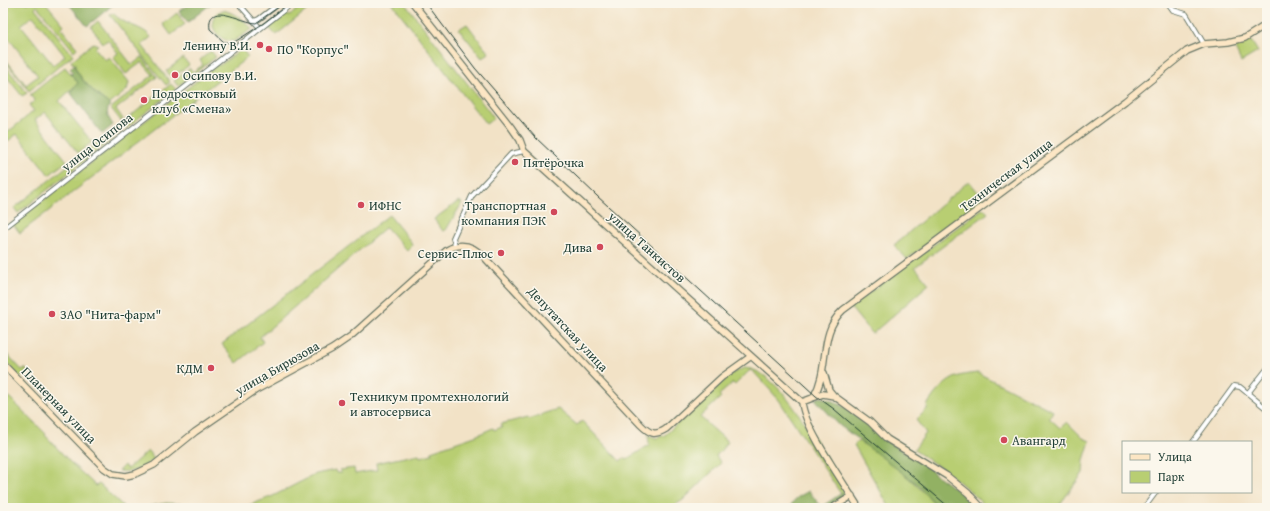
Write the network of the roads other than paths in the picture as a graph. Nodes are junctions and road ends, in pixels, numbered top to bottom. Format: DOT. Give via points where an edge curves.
graph roads {
  1 [pos="238,3"];
  2 [pos="280,3"];
  3 [pos="293,3"];
  4 [pos="413,3"];
  5 [pos="1168,3"];
  6 [pos="254,21"];
  7 [pos="1267,24"];
  8 [pos="260,28"];
  9 [pos="1204,44"];
  10 [pos="524,151"];
  11 [pos="3,229"];
  12 [pos="455,245"];
  13 [pos="750,356"];
  14 [pos="3,364"];
  15 [pos="823,368"];
  16 [pos="1267,369"];
  17 [pos="1248,393"];
  18 [pos="814,396"];
  19 [pos="834,396"];
  20 [pos="802,402"];
  21 [pos="1267,409"];
  22 [pos="1194,441"];
  23 [pos="98,462"];
  24 [pos="1155,493"];
  25 [pos="852,496"];
  26 [pos="832,508"];
  27 [pos="859,508"];
  28 [pos="982,508"];
  29 [pos="1144,508"];
  1 -- 6 [label="street"];
  2 -- 6 [label="street"];
  3 -- 8 [label="street, улица Осипова"];
  4 -- 10 [label="main road, улица Танкистов" via="511,127"];
  5 -- 9 [label="street" via="1173,10 1186,14"];
  6 -- 8 [label="street"];
  7 -- 9 [label="main road, Техническая улица" via="1245,38"];
  8 -- 11 [label="street, улица Осипова"];
  9 -- 15 [label="main road, Техническая улица" via="1187,51 843,310 828,330"];
  10 -- 12 [label="street" via="511,154 472,196 453,238"];
  10 -- 13 [label="main road, улица Танкистов"];
  12 -- 13 [label="main road, Депутатская улица" via="469,246 481,253 646,431 655,434 666,429 722,377"];
  12 -- 23 [label="main road, улица Бирюзова" via="351,336 256,390 195,432 154,465 126,476 113,474"];
  13 -- 20 [label="main road, улица Танкистов"];
  14 -- 23 [label="main road, Планерная улица"];
  15 -- 18 [label="main road, Техническая улица" via="819,388"];
  15 -- 19 [label="main road" via="829,390"];
  16 -- 17 [label="street"];
  17 -- 21 [label="street"];
  17 -- 22 [label="street" via="1237,385 1234,386"];
  18 -- 19 [label="main road"];
  18 -- 20 [label="main road"];
  19 -- 28 [label="main road" via="870,422 887,439 947,476"];
  20 -- 25 [label="main road" via="802,411 811,429"];
  24 -- 29 [label="street"];
  25 -- 26 [label="main road"];
  25 -- 27 [label="main road"];
}
